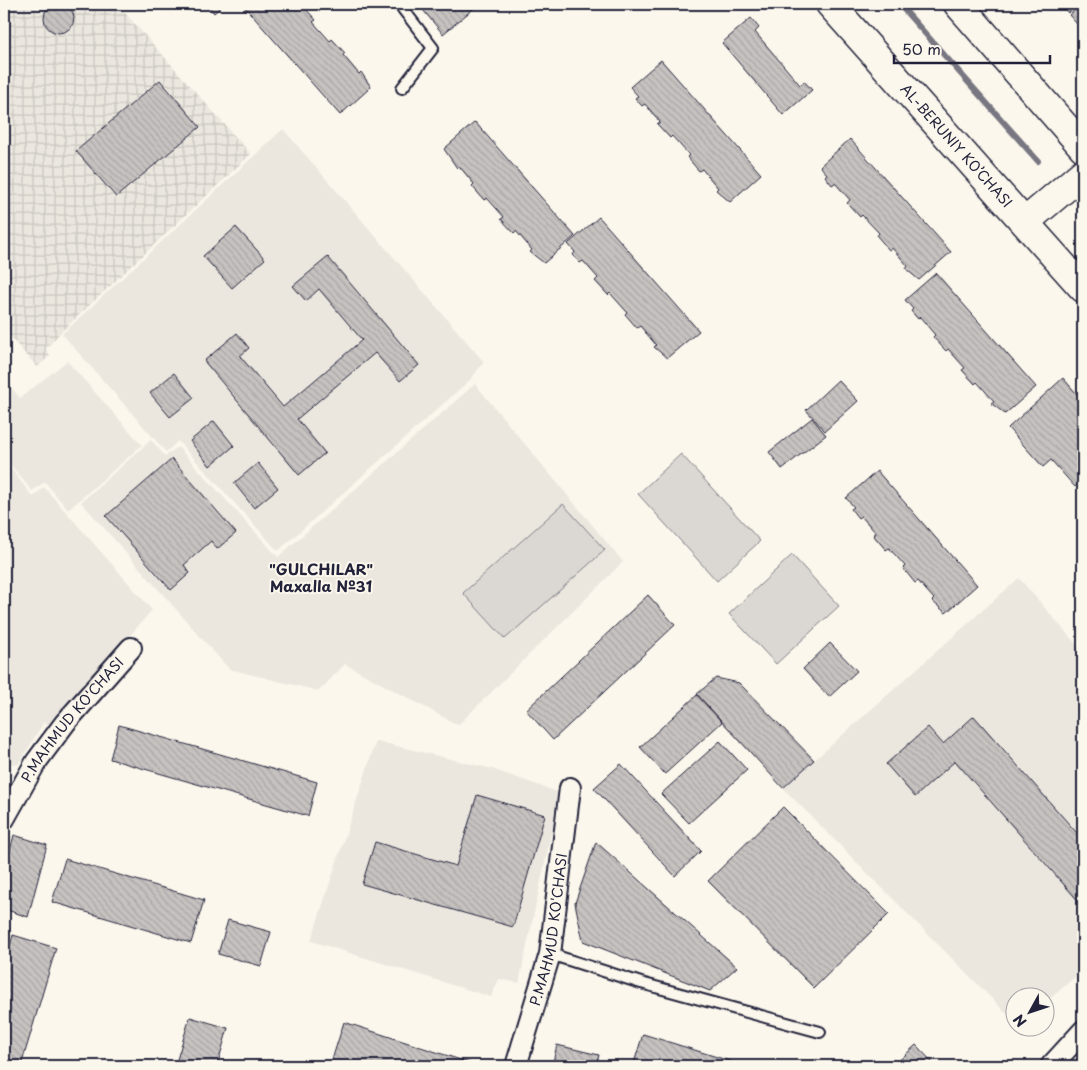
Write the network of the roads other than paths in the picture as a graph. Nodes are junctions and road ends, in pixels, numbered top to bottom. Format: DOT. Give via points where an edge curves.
graph roads {
  1 [pos="399,4"];
  2 [pos="830,4"];
  3 [pos="958,4"];
  4 [pos="402,88"];
  5 [pos="1083,147"];
  6 [pos="1083,173"];
  7 [pos="1025,222"];
  8 [pos="1083,288"];
  9 [pos="131,648"];
  10 [pos="570,788"];
  11 [pos="4,819"];
  12 [pos="550,954"];
  13 [pos="1083,1031"];
  14 [pos="820,1032"];
  15 [pos="516,1066"];
  16 [pos="1051,1066"];
  1 -- 4 [label="lane" via="433,48"];
  2 -- 7 [label="main road, AL-BERUNIY KO’CHASI"];
  3 -- 5 [label="main road"];
  6 -- 7 [label="main road"];
  7 -- 8 [label="main road, AL-BERUNIY KO’CHASI"];
  9 -- 11 [label="street, P.MAHMUD KO'CHASI" via="64,723 36,762"];
  10 -- 12 [label="street, P.MAHMUD KO'CHASI"];
  12 -- 14 [label="lane" via="641,983"];
  12 -- 15 [label="street, P.MAHMUD KO'CHASI"];
  13 -- 16 [label="street"];
}
